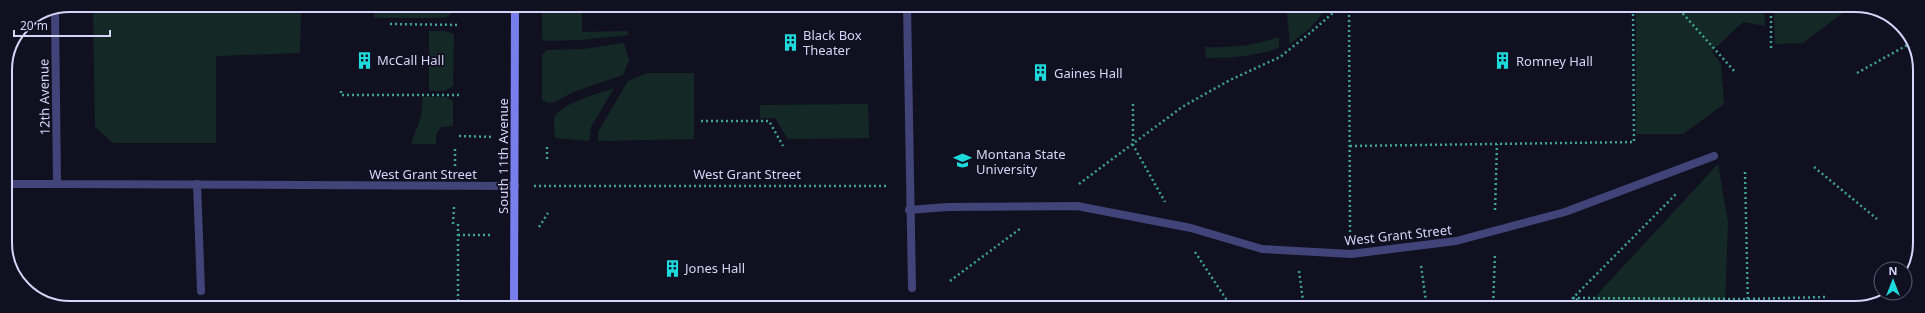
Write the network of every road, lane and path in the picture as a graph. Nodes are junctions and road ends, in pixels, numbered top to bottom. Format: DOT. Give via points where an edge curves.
graph roads {
  1 [pos="515,12"];
  2 [pos="907,12"];
  3 [pos="1334,12"];
  4 [pos="1349,12"];
  5 [pos="1633,12"];
  6 [pos="1681,12"];
  7 [pos="1771,12"];
  8 [pos="55,14"];
  9 [pos="390,24"];
  10 [pos="459,25"];
  11 [pos="1907,45"];
  12 [pos="1771,51"];
  13 [pos="1736,73"];
  14 [pos="1857,73"];
  15 [pos="341,91"];
  16 [pos="459,96"];
  17 [pos="1133,104"];
  18 [pos="701,122"];
  19 [pos="1133,145"];
  20 [pos="783,146"];
  21 [pos="1350,146"];
  22 [pos="547,147"];
  23 [pos="1714,156"];
  24 [pos="547,159"];
  25 [pos="1814,167"];
  26 [pos="1744,172"];
  27 [pos="12,184"];
  28 [pos="57,184"];
  29 [pos="197,184"];
  30 [pos="514,186"];
  31 [pos="910,186"];
  32 [pos="1680,190"];
  33 [pos="1050,206"];
  34 [pos="909,210"];
  35 [pos="548,213"];
  36 [pos="1877,219"];
  37 [pos="458,224"];
  38 [pos="1178,226"];
  39 [pos="540,227"];
  40 [pos="1418,246"];
  41 [pos="1296,251"];
  42 [pos="1351,254"];
  43 [pos="950,281"];
  44 [pos="912,288"];
  45 [pos="201,291"];
  46 [pos="1825,297"];
  47 [pos="1573,298"];
  48 [pos="1748,299"];
  49 [pos="458,301"];
  50 [pos="514,301"];
  51 [pos="1227,301"];
  52 [pos="1303,301"];
  53 [pos="1426,301"];
  54 [pos="1570,301"];
  55 [pos="1579,301"];
  1 -- 30 [label="street, South 11th Avenue"];
  2 -- 31 [label="street"];
  3 -- 19 [label="path" via="1280,57 1230,80 1182,107"];
  4 -- 21 [label="path"];
  5 -- 21 [label="path" via="1634,142"];
  6 -- 13 [label="path"];
  7 -- 12 [label="path"];
  8 -- 28 [label="street, 12th Avenue"];
  9 -- 10 [label="path"];
  11 -- 14 [label="path"];
  15 -- 16 [label="path" via="341,96"];
  17 -- 19 [label="path"];
  18 -- 20 [label="path" via="769,122"];
  19 -- 33 [label="path"];
  19 -- 38 [label="path"];
  21 -- 42 [label="path"];
  22 -- 24 [label="path"];
  23 -- 40 [label="street, West Grant Street" via="1565,212 1456,241"];
  25 -- 36 [label="path"];
  26 -- 48 [label="path"];
  27 -- 28 [label="street, West Grant Street"];
  28 -- 29 [label="street, West Grant Street"];
  29 -- 30 [label="street, West Grant Street"];
  29 -- 45 [label="street"];
  30 -- 31 [label="path, West Grant Street"];
  30 -- 50 [label="street, South 11th Avenue"];
  31 -- 34 [label="street"];
  32 -- 47 [label="path"];
  33 -- 34 [label="street, West Grant Street"];
  33 -- 38 [label="street, West Grant Street" via="1077,206"];
  33 -- 43 [label="path"];
  34 -- 44 [label="street"];
  35 -- 39 [label="path"];
  37 -- 49 [label="path"];
  38 -- 41 [label="street, West Grant Street" via="1262,249"];
  38 -- 51 [label="path"];
  40 -- 42 [label="street, West Grant Street"];
  40 -- 53 [label="path"];
  41 -- 42 [label="street, West Grant Street"];
  41 -- 52 [label="path"];
  46 -- 48 [label="path"];
  47 -- 48 [label="path"];
  47 -- 54 [label="path"];
  47 -- 55 [label="path"];
}
